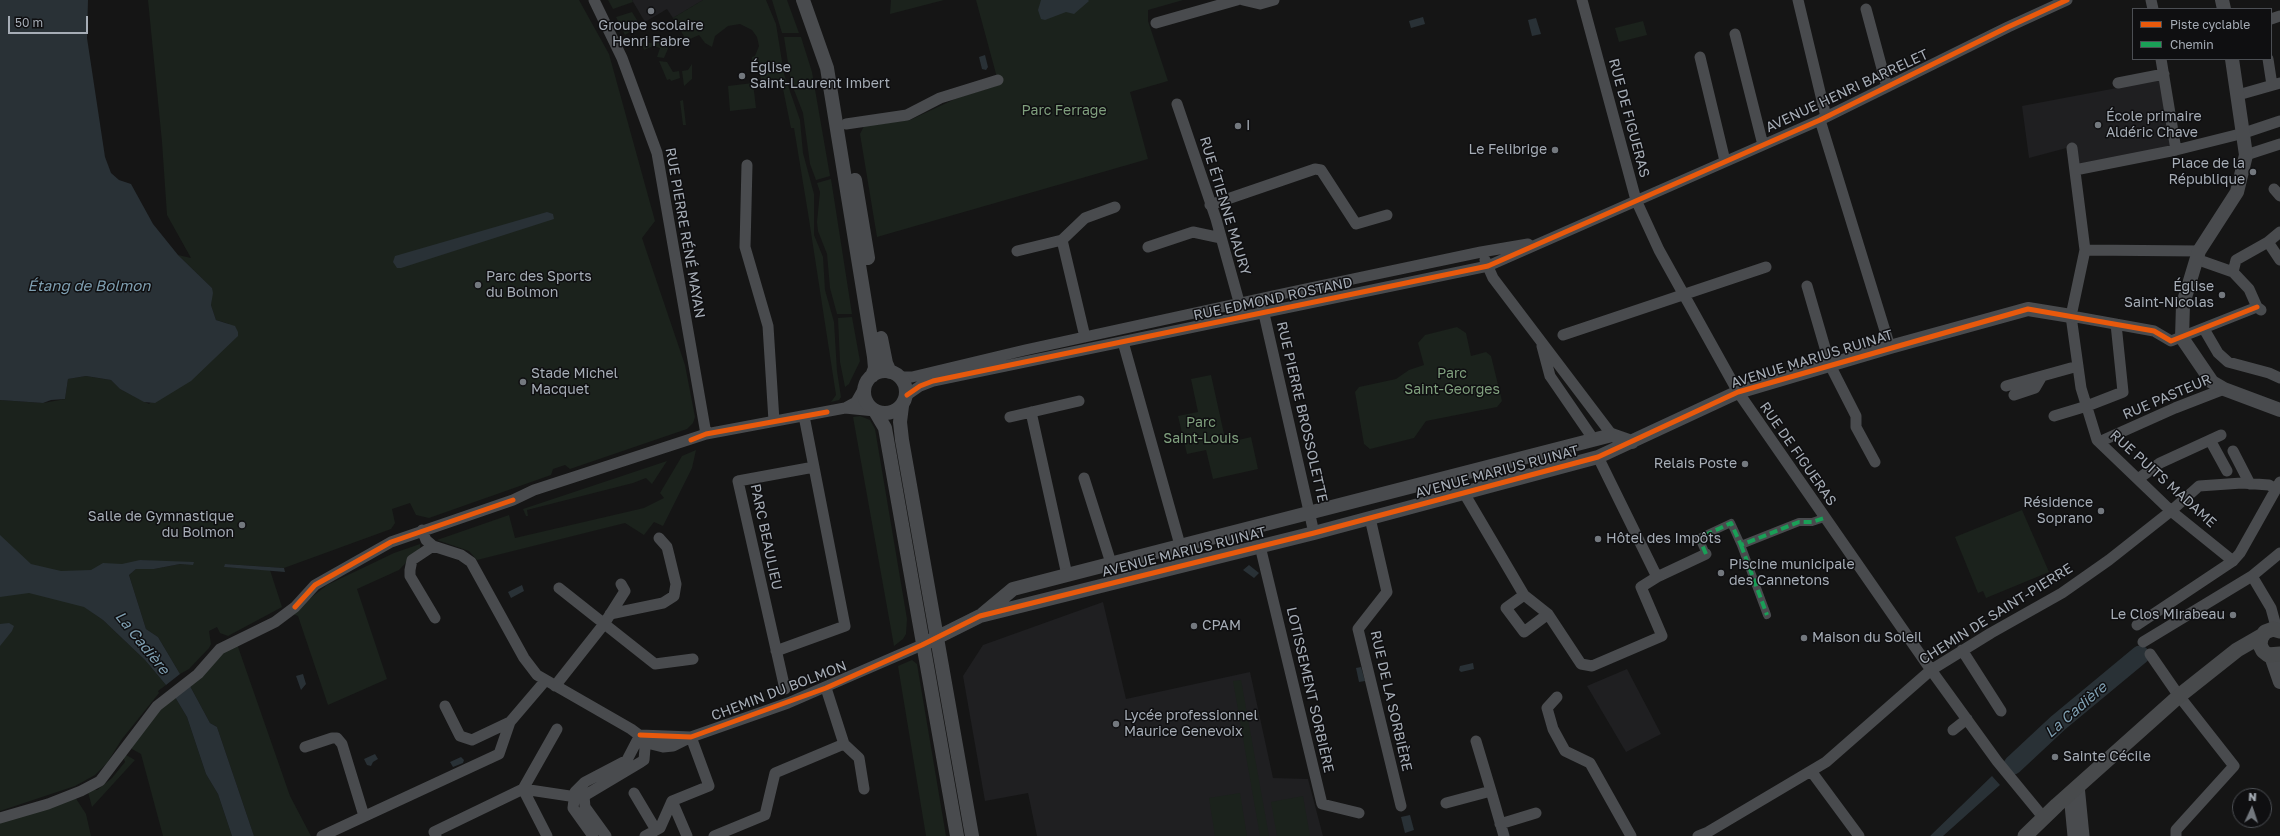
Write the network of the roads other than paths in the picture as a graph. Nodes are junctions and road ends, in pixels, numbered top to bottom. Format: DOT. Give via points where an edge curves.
graph roads {
  1 [pos="594,0"];
  2 [pos="803,0"];
  3 [pos="813,0"];
  4 [pos="1237,0"];
  5 [pos="1243,0"];
  6 [pos="1274,0"];
  7 [pos="1582,0"];
  8 [pos="2067,0"];
  9 [pos="1801,1"];
  10 [pos="1866,9"];
  11 [pos="1156,24"];
  12 [pos="1735,34"];
  13 [pos="1700,57"];
  14 [pos="2161,60"];
  15 [pos="2232,60"];
  16 [pos="2268,60"];
  17 [pos="2164,74"];
  18 [pos="998,80"];
  19 [pos="2118,83"];
  20 [pos="2276,84"];
  21 [pos="1887,87"];
  22 [pos="2238,95"];
  23 [pos="1177,104"];
  24 [pos="1823,119"];
  25 [pos="2280,121"];
  26 [pos="846,124"];
  27 [pos="2244,133"];
  28 [pos="2280,144"];
  29 [pos="1763,145"];
  30 [pos="2072,148"];
  31 [pos="2176,150"];
  32 [pos="2246,155"];
  33 [pos="1725,161"];
  34 [pos="747,165"];
  35 [pos="2075,170"];
  36 [pos="1636,200"];
  37 [pos="1210,205"];
  38 [pos="1115,207"];
  39 [pos="1387,215"];
  40 [pos="2280,232"];
  41 [pos="1221,238"];
  42 [pos="1062,240"];
  43 [pos="1544,242"];
  44 [pos="2268,242"];
  45 [pos="1148,247"];
  46 [pos="2085,250"];
  47 [pos="1017,251"];
  48 [pos="1481,252"];
  49 [pos="2197,255"];
  50 [pos="2280,260"];
  51 [pos="1488,266"];
  52 [pos="1766,267"];
  53 [pos="2233,272"];
  54 [pos="1807,286"];
  55 [pos="1684,295"];
  56 [pos="1260,299"];
  57 [pos="1239,304"];
  58 [pos="1264,313"];
  59 [pos="2072,316"];
  60 [pos="1243,317"];
  61 [pos="2116,324"];
  62 [pos="2204,329"];
  63 [pos="1562,335"];
  64 [pos="1085,337"];
  65 [pos="2182,338"];
  66 [pos="1540,340"];
  67 [pos="1123,342"];
  68 [pos="1890,347"];
  69 [pos="1830,366"];
  70 [pos="2078,366"];
  71 [pos="895,374"];
  72 [pos="872,376"];
  73 [pos="2042,376"];
  74 [pos="2280,378"];
  75 [pos="2006,386"];
  76 [pos="864,388"];
  77 [pos="2224,389"];
  78 [pos="1738,392"];
  79 [pos="2014,395"];
  80 [pos="904,400"];
  81 [pos="1079,401"];
  82 [pos="2087,406"];
  83 [pos="845,408"];
  84 [pos="2280,410"];
  85 [pos="875,411"];
  86 [pos="1030,412"];
  87 [pos="804,416"];
  88 [pos="2054,416"];
  89 [pos="1010,417"];
  90 [pos="774,421"];
  91 [pos="706,434"];
  92 [pos="1612,435"];
  93 [pos="2221,435"];
  94 [pos="1594,440"];
  95 [pos="2210,440"];
  96 [pos="1632,442"];
  97 [pos="2099,442"];
  98 [pos="2233,451"];
  99 [pos="1598,458"];
  100 [pos="1875,462"];
  101 [pos="814,467"];
  102 [pos="2227,471"];
  103 [pos="1084,478"];
  104 [pos="2138,479"];
  105 [pos="2246,483"];
  106 [pos="2278,485"];
  107 [pos="1464,493"];
  108 [pos="2171,511"];
  109 [pos="1310,513"];
  110 [pos="1370,518"];
  111 [pos="1824,518"];
  112 [pos="422,530"];
  113 [pos="1314,533"];
  114 [pos="659,538"];
  115 [pos="1180,545"];
  116 [pos="433,546"];
  117 [pos="1260,546"];
  118 [pos="1741,546"];
  119 [pos="2280,552"];
  120 [pos="1706,554"];
  121 [pos="2233,561"];
  122 [pos="1111,563"];
  123 [pos="1067,575"];
  124 [pos="2252,576"];
  125 [pos="1657,577"];
  126 [pos="621,584"];
  127 [pos="559,588"];
  128 [pos="1524,595"];
  129 [pos="2276,606"];
  130 [pos="610,614"];
  131 [pos="1548,614"];
  132 [pos="1767,615"];
  133 [pos="980,616"];
  134 [pos="435,618"];
  135 [pos="604,624"];
  136 [pos="2137,625"];
  137 [pos="2273,632"];
  138 [pos="937,637"];
  139 [pos="2143,642"];
  140 [pos="922,645"];
  141 [pos="1962,650"];
  142 [pos="2237,650"];
  143 [pos="776,651"];
  144 [pos="2150,654"];
  145 [pos="2273,657"];
  146 [pos="693,659"];
  147 [pos="1931,670"];
  148 [pos="550,684"];
  149 [pos="2280,684"];
  150 [pos="826,688"];
  151 [pos="785,689"];
  152 [pos="2179,696"];
  153 [pos="1557,697"];
  154 [pos="445,706"];
  155 [pos="2002,711"];
  156 [pos="1967,719"];
  157 [pos="510,722"];
  158 [pos="557,729"];
  159 [pos="1953,730"];
  160 [pos="640,735"];
  161 [pos="690,737"];
  162 [pos="1476,741"];
  163 [pos="844,744"];
  164 [pos="673,746"];
  165 [pos="305,747"];
  166 [pos="644,760"];
  167 [pos="1812,771"];
  168 [pos="523,789"];
  169 [pos="864,789"];
  170 [pos="2074,790"];
  171 [pos="1491,791"];
  172 [pos="634,792"];
  173 [pos="578,798"];
  174 [pos="672,801"];
  175 [pos="1446,803"];
  176 [pos="1401,806"];
  177 [pos="1359,813"];
  178 [pos="1536,813"];
  179 [pos="364,816"];
  180 [pos="2043,817"];
  181 [pos="0,818"];
  182 [pos="1500,824"];
  183 [pos="656,830"];
  184 [pos="432,835"];
  185 [pos="1705,835"];
  186 [pos="322,836"];
  187 [pos="547,836"];
  188 [pos="593,836"];
  189 [pos="606,836"];
  190 [pos="645,836"];
  191 [pos="687,836"];
  192 [pos="714,836"];
  193 [pos="957,836"];
  194 [pos="972,836"];
  195 [pos="1504,836"];
  196 [pos="1631,836"];
  197 [pos="1859,836"];
  198 [pos="2025,836"];
  199 [pos="2073,836"];
  200 [pos="2084,836"];
  201 [pos="2176,836"];
  1 -- 91 [label="street, RUE PIERRE RÉNÉ MAYAN" via="622,58 657,153"];
  2 -- 72 [label="street" via="827,68 874,357 875,368"];
  3 -- 26 [label="street" via="836,66"];
  4 -- 11 [label="street"];
  5 -- 6 [label="street" via="1260,4"];
  7 -- 36 [label="street, RUE DE FIGUERAS"];
  8 -- 21 [label="street, AVENUE HENRI BARRELET"];
  9 -- 24 [label="street"];
  10 -- 21 [label="street"];
  12 -- 29 [label="street"];
  13 -- 33 [label="street"];
  14 -- 17 [label="street"];
  15 -- 22 [label="street"];
  16 -- 20 [label="street"];
  17 -- 19 [label="street"];
  17 -- 31 [label="street"];
  18 -- 26 [label="street" via="940,98 907,115"];
  20 -- 22 [label="street"];
  21 -- 24 [label="street, AVENUE HENRI BARRELET"];
  22 -- 27 [label="street"];
  23 -- 37 [label="street, RUE ÉTIENNE MAURY"];
  24 -- 29 [label="street, AVENUE HENRI BARRELET"];
  24 -- 68 [label="street"];
  25 -- 27 [label="street"];
  26 -- 71 [label="street" via="884,355"];
  27 -- 31 [label="street"];
  27 -- 32 [label="street"];
  28 -- 32 [label="street"];
  29 -- 33 [label="street, AVENUE HENRI BARRELET"];
  30 -- 35 [label="street, RUE PUITS MADAME"];
  31 -- 35 [label="street"];
  32 -- 49 [label="street" via="2237,192"];
  33 -- 36 [label="street, AVENUE HENRI BARRELET"];
  34 -- 90 [label="street" via="744,247 768,326"];
  35 -- 46 [label="street, RUE PUITS MADAME"];
  36 -- 43 [label="street, RUE EDMOND ROSTAND"];
  36 -- 55 [label="street, RUE DE FIGUERAS" via="1659,250"];
  37 -- 39 [label="street" via="1315,169 1322,170 1356,224"];
  37 -- 41 [label="street, RUE ÉTIENNE MAURY"];
  38 -- 42 [label="street" via="1085,218"];
  40 -- 44 [label="street"];
  41 -- 45 [label="street" via="1192,232"];
  41 -- 57 [label="street, RUE ÉTIENNE MAURY"];
  42 -- 47 [label="street"];
  42 -- 64 [label="street"];
  43 -- 48 [label="street, RUE EDMOND ROSTAND"];
  43 -- 51 [label="street, RUE EDMOND ROSTAND"];
  44 -- 50 [label="street"];
  44 -- 53 [label="street" via="2236,260"];
  46 -- 49 [label="street"];
  46 -- 59 [label="street, RUE PUITS MADAME"];
  48 -- 51 [label="street"];
  48 -- 56 [label="street, RUE EDMOND ROSTAND"];
  49 -- 53 [label="street"];
  49 -- 65 [label="street" via="2183,304"];
  51 -- 58 [label="street, RUE EDMOND ROSTAND"];
  51 -- 66 [label="street" via="1493,278"];
  52 -- 55 [label="street"];
  53 -- 62 [label="street" via="2249,289 2259,308"];
  54 -- 69 [label="street"];
  55 -- 63 [label="street"];
  55 -- 78 [label="street, RUE DE FIGUERAS"];
  56 -- 57 [label="street, RUE EDMOND ROSTAND"];
  56 -- 58 [label="street, RUE PIERRE BROSSOLETTE"];
  57 -- 60 [label="street, RUE ÉTIENNE MAURY"];
  57 -- 64 [label="street, RUE EDMOND ROSTAND"];
  58 -- 60 [label="street, RUE EDMOND ROSTAND"];
  58 -- 109 [label="street, RUE PIERRE BROSSOLETTE"];
  59 -- 61 [label="street"];
  59 -- 68 [label="street, AVENUE MARIUS RUINAT" via="2028,309"];
  59 -- 70 [label="street, RUE PUITS MADAME"];
  60 -- 67 [label="street, RUE EDMOND ROSTAND"];
  61 -- 65 [label="street" via="2154,331 2171,341"];
  61 -- 82 [label="street" via="2123,392"];
  62 -- 65 [label="street"];
  62 -- 74 [label="street" via="2218,353 2228,362"];
  64 -- 71 [label="street, RUE EDMOND ROSTAND" via="912,377"];
  65 -- 77 [label="street" via="2212,382"];
  66 -- 92 [label="street"];
  66 -- 94 [label="street" via="1550,376"];
  67 -- 80 [label="street, RUE EDMOND ROSTAND" via="933,382 920,386"];
  67 -- 115 [label="street"];
  68 -- 69 [label="street, AVENUE MARIUS RUINAT"];
  69 -- 78 [label="street, AVENUE MARIUS RUINAT"];
  69 -- 100 [label="street" via="1856,416 1856,427"];
  70 -- 73 [label="street"];
  70 -- 82 [label="street, RUE PUITS MADAME"];
  71 -- 72 [label="street" via="878,372"];
  71 -- 80 [label="street" via="904,382"];
  72 -- 76 [label="street"];
  73 -- 75 [label="street"];
  73 -- 79 [label="street" via="2035,388"];
  76 -- 83 [label="street" via="856,402"];
  76 -- 85 [label="street" via="866,402"];
  77 -- 84 [label="street"];
  77 -- 97 [label="street, RUE PASTEUR"];
  78 -- 96 [label="street, AVENUE MARIUS RUINAT"];
  78 -- 111 [label="street, RUE DE FIGUERAS"];
  80 -- 85 [label="street" via="892,413"];
  80 -- 138 [label="street" via="900,422 902,440"];
  81 -- 86 [label="street"];
  82 -- 88 [label="street"];
  82 -- 97 [label="street, RUE PUITS MADAME"];
  83 -- 85 [label="street"];
  83 -- 87 [label="street"];
  85 -- 140 [label="street" via="885,428"];
  86 -- 89 [label="street"];
  86 -- 123 [label="street"];
  87 -- 90 [label="street"];
  87 -- 101 [label="street"];
  90 -- 91 [label="street"];
  91 -- 112 [label="street" via="534,490 513,500"];
  92 -- 94 [label="street, AVENUE MARIUS RUINAT"];
  92 -- 96 [label="street"];
  93 -- 95 [label="street"];
  94 -- 109 [label="street, AVENUE MARIUS RUINAT"];
  95 -- 102 [label="street"];
  95 -- 104 [label="street" via="2160,463"];
  96 -- 99 [label="street, AVENUE MARIUS RUINAT"];
  97 -- 104 [label="street, RUE PUITS MADAME"];
  98 -- 105 [label="street"];
  99 -- 107 [label="street, AVENUE MARIUS RUINAT"];
  99 -- 125 [label="street"];
  101 -- 143 [label="street" via="845,626"];
  101 -- 143 [label="street, PARC BEAULIEU" via="738,481"];
  103 -- 122 [label="street"];
  104 -- 108 [label="street, RUE PUITS MADAME"];
  105 -- 106 [label="street, CHEMIN DE SAINT-PIERRE"];
  105 -- 108 [label="street, CHEMIN DE SAINT-PIERRE" via="2199,486"];
  106 -- 121 [label="street"];
  107 -- 110 [label="street, AVENUE MARIUS RUINAT"];
  107 -- 128 [label="street"];
  108 -- 121 [label="street, RUE PUITS MADAME"];
  108 -- 141 [label="street, CHEMIN DE SAINT-PIERRE" via="2062,593"];
  109 -- 113 [label="street, RUE PIERRE BROSSOLETTE"];
  109 -- 115 [label="street, AVENUE MARIUS RUINAT"];
  110 -- 113 [label="street, AVENUE MARIUS RUINAT"];
  110 -- 176 [label="street, RUE DE LA SORBIÈRE" via="1387,592 1358,629"];
  111 -- 118 [label="street" via="1812,522 1799,522"];
  111 -- 147 [label="street, RUE DE FIGUERAS"];
  112 -- 116 [label="street" via="426,540"];
  112 -- 181 [label="street" via="391,542 315,585 295,607 275,622 220,649 195,676 163,700 100,781 48,804"];
  113 -- 117 [label="street, AVENUE MARIUS RUINAT"];
  114 -- 130 [label="street" via="667,547 676,584 674,596 663,603"];
  115 -- 122 [label="street, AVENUE MARIUS RUINAT"];
  116 -- 134 [label="street" via="412,560 410,576"];
  116 -- 148 [label="street, CHEMIN DU BOLMON" via="462,554 471,562 528,663 537,675"];
  117 -- 133 [label="street, AVENUE MARIUS RUINAT"];
  117 -- 177 [label="street, LOTISSEMENT SORBIÈRE" via="1322,804"];
  118 -- 120 [label="street" via="1731,523 1699,538"];
  118 -- 132 [label="street"];
  119 -- 124 [label="street"];
  120 -- 125 [label="street"];
  121 -- 136 [label="street"];
  122 -- 123 [label="street, AVENUE MARIUS RUINAT"];
  123 -- 133 [label="street, AVENUE MARIUS RUINAT" via="1013,589"];
  124 -- 129 [label="street"];
  124 -- 139 [label="street"];
  125 -- 131 [label="street" via="1641,586 1662,636 1592,666 1581,664"];
  126 -- 130 [label="street" via="625,592"];
  127 -- 135 [label="street"];
  128 -- 131 [label="street"];
  128 -- 131 [label="street" via="1506,608 1524,632"];
  129 -- 137 [label="street"];
  130 -- 135 [label="street"];
  133 -- 138 [label="street, AVENUE MARIUS RUINAT"];
  135 -- 146 [label="street" via="654,664"];
  135 -- 148 [label="street"];
  137 -- 142 [label="main road"];
  137 -- 145 [label="main road" via="2260,645"];
  138 -- 140 [label="street, AVENUE MARIUS RUINAT"];
  138 -- 194 [label="street"];
  140 -- 150 [label="street, CHEMIN DU BOLMON"];
  140 -- 193 [label="street"];
  141 -- 147 [label="street, CHEMIN DE SAINT-PIERRE"];
  141 -- 155 [label="street"];
  142 -- 145 [label="main road"];
  142 -- 152 [label="main road"];
  143 -- 151 [label="street, PARC BEAULIEU"];
  144 -- 152 [label="street"];
  145 -- 149 [label="street"];
  147 -- 156 [label="street, RUE DE FIGUERAS"];
  147 -- 167 [label="street, CHEMIN DE SAINT-PIERRE" via="1826,762"];
  148 -- 157 [label="street"];
  148 -- 160 [label="street, CHEMIN DU BOLMON"];
  150 -- 161 [label="street, CHEMIN DU BOLMON"];
  150 -- 163 [label="street"];
  152 -- 170 [label="main road"];
  152 -- 201 [label="street" via="2234,766 2176,830"];
  153 -- 196 [label="street" via="1547,708 1553,729 1565,751 1590,763"];
  154 -- 157 [label="street" via="460,736 472,740"];
  156 -- 159 [label="street"];
  156 -- 180 [label="street, RUE DE FIGUERAS" via="1997,761"];
  157 -- 179 [label="street" via="498,754"];
  158 -- 168 [label="street"];
  160 -- 161 [label="street, CHEMIN DU BOLMON"];
  160 -- 164 [label="street" via="651,744"];
  160 -- 166 [label="street" via="645,748"];
  160 -- 173 [label="street" via="627,760 579,786"];
  161 -- 164 [label="street"];
  161 -- 174 [label="street" via="709,786"];
  162 -- 171 [label="street"];
  163 -- 169 [label="street" via="859,758"];
  163 -- 192 [label="street" via="775,773 765,815"];
  164 -- 166 [label="street"];
  165 -- 179 [label="street" via="337,738 342,744"];
  166 -- 173 [label="street"];
  167 -- 185 [label="street, CHEMIN DE SAINT-PIERRE"];
  167 -- 197 [label="street"];
  168 -- 173 [label="street"];
  168 -- 184 [label="street"];
  168 -- 187 [label="street"];
  170 -- 180 [label="main road"];
  170 -- 199 [label="street"];
  170 -- 200 [label="street"];
  171 -- 175 [label="street"];
  171 -- 182 [label="street"];
  172 -- 183 [label="street"];
  173 -- 188 [label="street" via="573,808"];
  173 -- 189 [label="street"];
  174 -- 183 [label="street" via="660,828"];
  174 -- 191 [label="street"];
  178 -- 182 [label="street"];
  179 -- 186 [label="street"];
  180 -- 198 [label="main road"];
  182 -- 195 [label="street"];
  183 -- 190 [label="street"];
}
